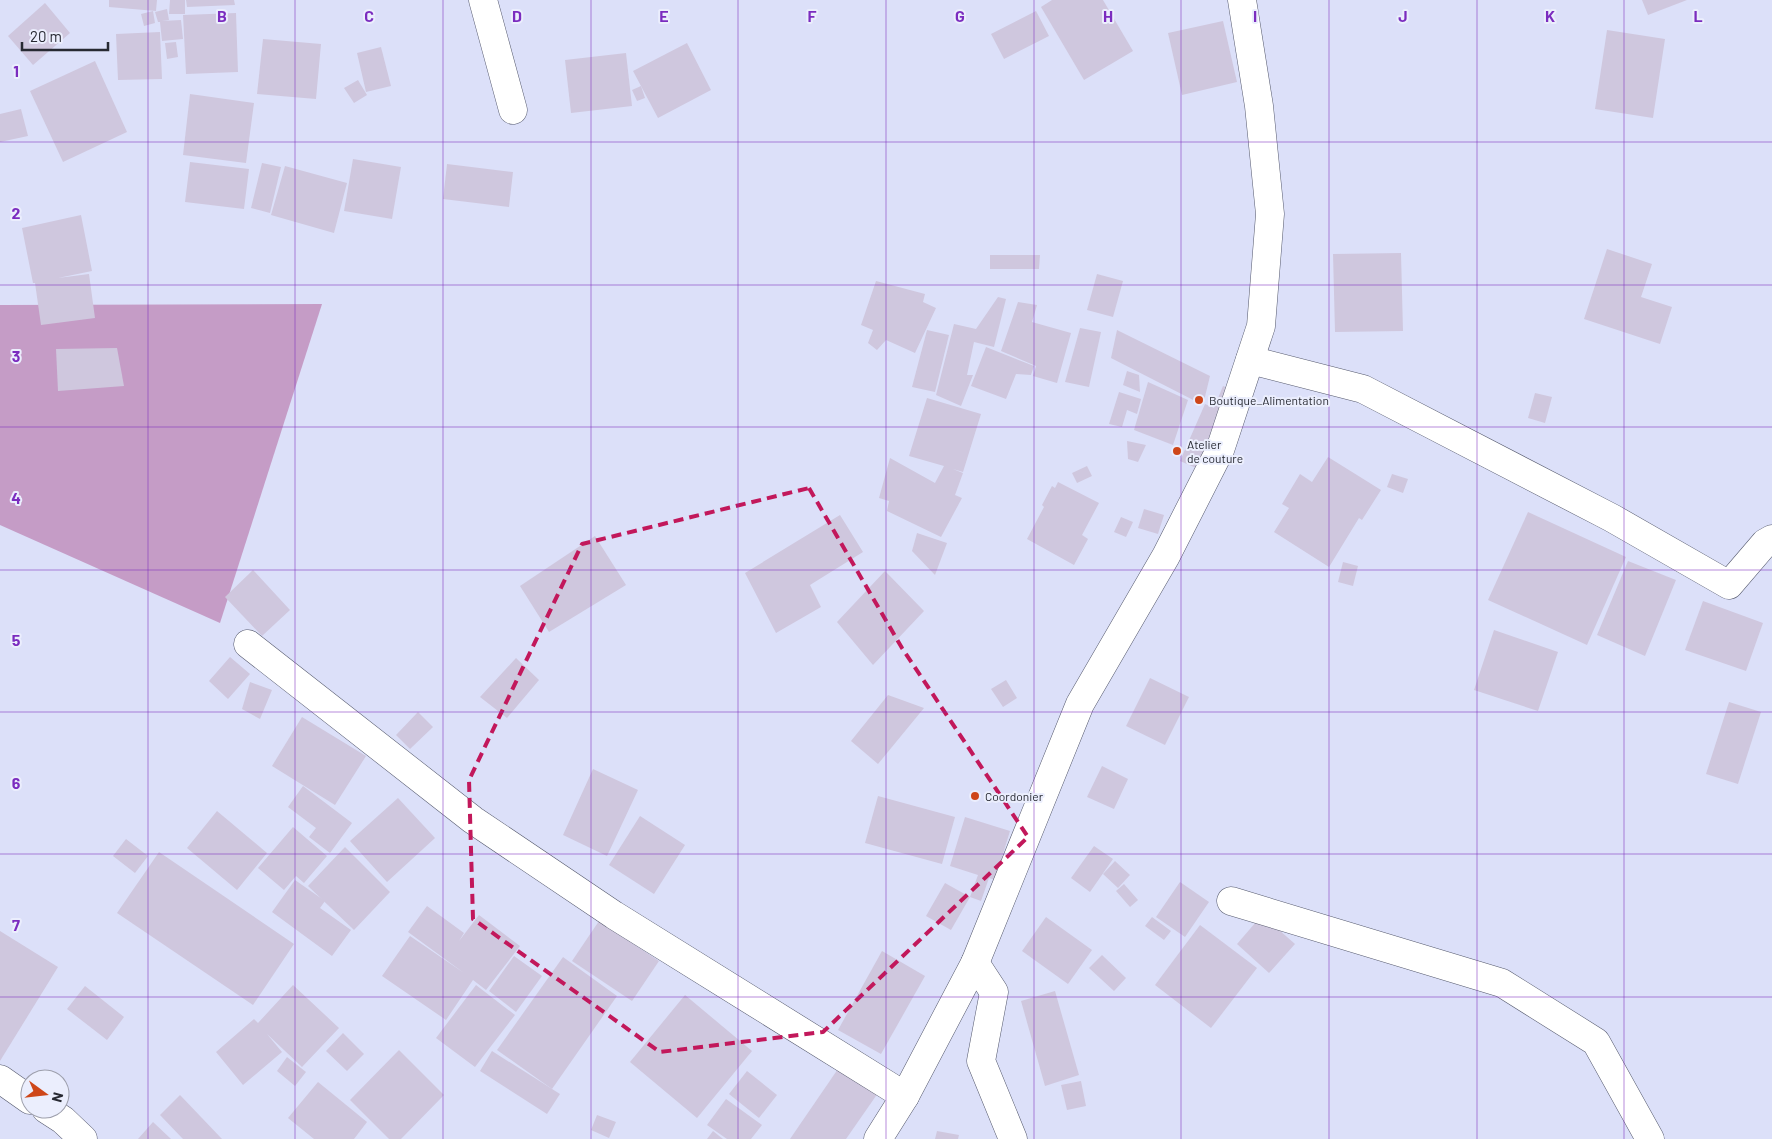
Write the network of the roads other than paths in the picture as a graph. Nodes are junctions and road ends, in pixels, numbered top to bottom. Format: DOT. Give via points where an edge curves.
graph roads {
  1 [pos="483,0"];
  2 [pos="1242,0"];
  3 [pos="513,110"];
  4 [pos="1250,360"];
  5 [pos="1772,539"];
  6 [pos="248,644"];
  7 [pos="1231,901"];
  8 [pos="975,963"];
  9 [pos="905,1096"];
  10 [pos="62,1119"];
  11 [pos="83,1139"];
  12 [pos="878,1139"];
  13 [pos="1013,1139"];
  14 [pos="1650,1139"];
  1 -- 3 [label="street"];
  2 -- 4 [label="street" via="1259,106 1270,214 1261,326"];
  4 -- 5 [label="street" via="1362,389 1612,518 1728,585"];
  4 -- 8 [label="street" via="1220,450 1166,556 1080,704"];
  6 -- 9 [label="street" via="472,820 614,914"];
  7 -- 14 [label="street" via="1502,984 1596,1042"];
  8 -- 9 [label="street"];
  8 -- 13 [label="street" via="994,992 981,1061"];
  9 -- 12 [label="street"];
  10 -- 11 [label="street"];
}
